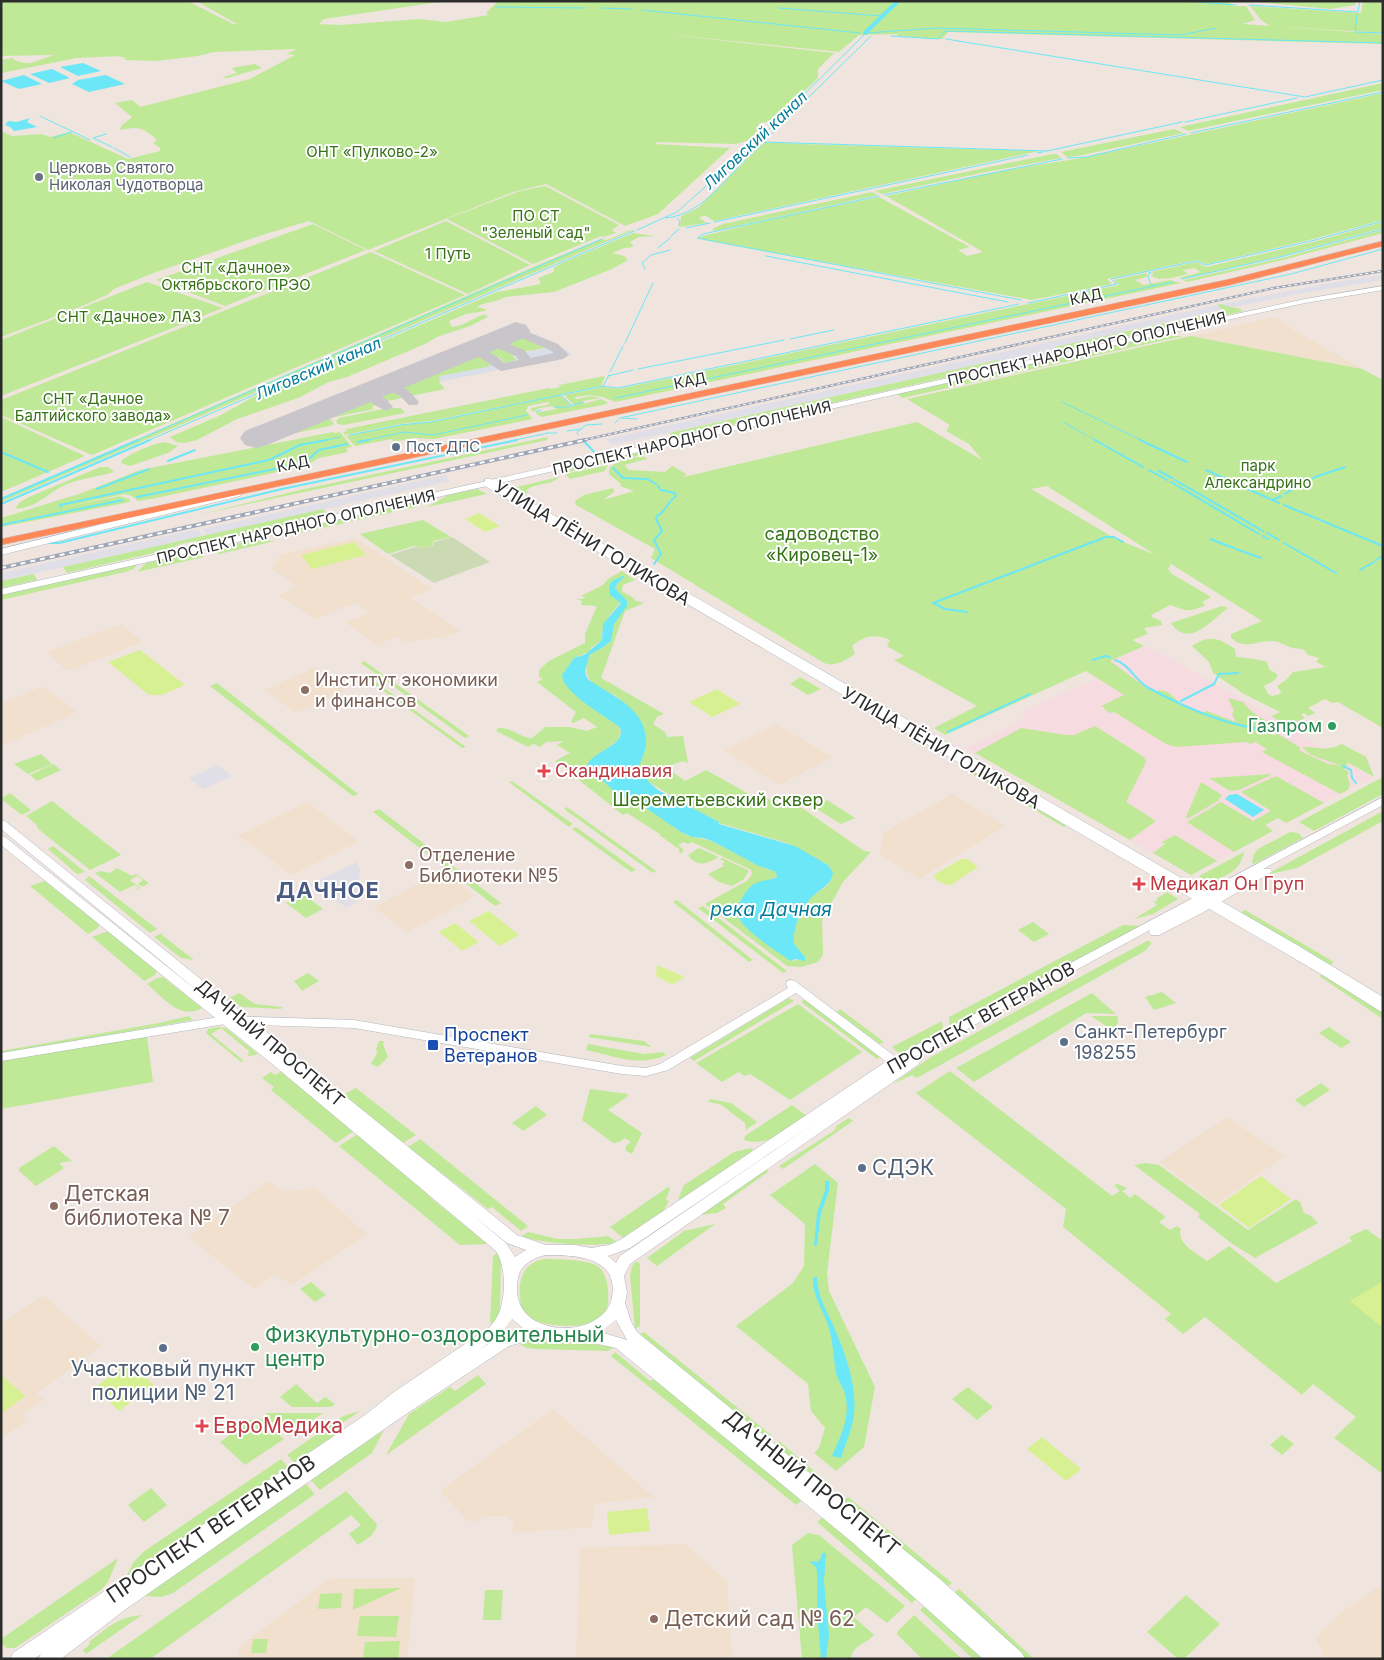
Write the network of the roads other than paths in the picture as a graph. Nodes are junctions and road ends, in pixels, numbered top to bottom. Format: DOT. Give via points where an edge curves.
graph roads {
  1 [pos="1383,236"];
  2 [pos="1383,243"];
  3 [pos="1383,287"];
  4 [pos="490,482"];
  5 [pos="262,486"];
  6 [pos="1,533"];
  7 [pos="1,542"];
  8 [pos="1,552"];
  9 [pos="1,591"];
  10 [pos="1383,800"];
  11 [pos="1383,808"];
  12 [pos="1,823"];
  13 [pos="1,838"];
  14 [pos="1207,900"];
  15 [pos="793,986"];
  16 [pos="1383,1002"];
  17 [pos="1383,1009"];
  18 [pos="234,1018"];
  19 [pos="282,1021"];
  20 [pos="263,1037"];
  21 [pos="1,1057"];
  22 [pos="898,1065"];
  23 [pos="546,1250"];
  24 [pos="591,1254"];
  25 [pos="617,1275"];
  26 [pos="511,1276"];
  27 [pos="509,1301"];
  28 [pos="618,1304"];
  29 [pos="542,1330"];
  30 [pos="577,1333"];
  31 [pos="19,1659"];
  32 [pos="48,1659"];
  33 [pos="996,1659"];
  34 [pos="1016,1659"];
  1 -- 6 [label="highway, КАД" via="1223,278"];
  2 -- 5 [label="highway, КАД" via="1220,284"];
  3 -- 4 [label="main road, ПРОСПЕКТ НАРОДНОГО ОПОЛЧЕНИЯ" via="1257,309"];
  4 -- 9 [label="main road, ПРОСПЕКТ НАРОДНОГО ОПОЛЧЕНИЯ"];
  4 -- 14 [label="street, УЛИЦА ЛЁНИ ГОЛИКОВА"];
  5 -- 7 [label="highway, КАД"];
  5 -- 8 [label="main road"];
  10 -- 14 [label="main road, ПРОСПЕКТ ВЕТЕРАНОВ"];
  11 -- 14 [label="main road, ПРОСПЕКТ ВЕТЕРАНОВ"];
  12 -- 18 [label="main road, ДАЧНЫЙ ПРОСПЕКТ"];
  13 -- 18 [label="main road, ДАЧНЫЙ ПРОСПЕКТ"];
  14 -- 16 [label="street, УЛИЦА ЛЁНИ ГОЛИКОВА"];
  14 -- 17 [label="street, УЛИЦА ЛЁНИ ГОЛИКОВА" via="1354,988"];
  14 -- 22 [label="main road, ПРОСПЕКТ ВЕТЕРАНОВ"];
  15 -- 18 [label="street" via="671,1057 644,1066 357,1018"];
  15 -- 19 [label="street" via="674,1062 646,1072 363,1025"];
  15 -- 22 [label="street"];
  18 -- 19 [label="street"];
  18 -- 20 [label="main road, ДАЧНЫЙ ПРОСПЕКТ"];
  18 -- 21 [label="street"];
  18 -- 26 [label="main road, ДАЧНЫЙ ПРОСПЕКТ" via="501,1247 509,1259"];
  19 -- 20 [label="street" via="264,1031"];
  20 -- 23 [label="main road, ДАЧНЫЙ ПРОСПЕКТ" via="512,1239"];
  22 -- 24 [label="main road, ПРОСПЕКТ ВЕТЕРАНОВ" via="625,1244"];
  22 -- 25 [label="main road, ПРОСПЕКТ ВЕТЕРАНОВ" via="625,1260"];
  23 -- 24 [label="main road"];
  23 -- 26 [label="main road" via="528,1254"];
  24 -- 25 [label="main road" via="602,1258"];
  25 -- 28 [label="main road" via="620,1288"];
  26 -- 27 [label="main road"];
  27 -- 29 [label="main road" via="518,1316"];
  27 -- 31 [label="main road, ПРОСПЕКТ ВЕТЕРАНОВ" via="506,1316 495,1332"];
  28 -- 30 [label="main road" via="600,1325"];
  28 -- 34 [label="main road, ДАЧНЫЙ ПРОСПЕКТ" via="632,1336 935,1585"];
  29 -- 30 [label="main road"];
  29 -- 32 [label="main road, ПРОСПЕКТ ВЕТЕРАНОВ" via="504,1341 420,1396 120,1604"];
  30 -- 33 [label="main road, ДАЧНЫЙ ПРОСПЕКТ" via="621,1344 937,1604"];
}
